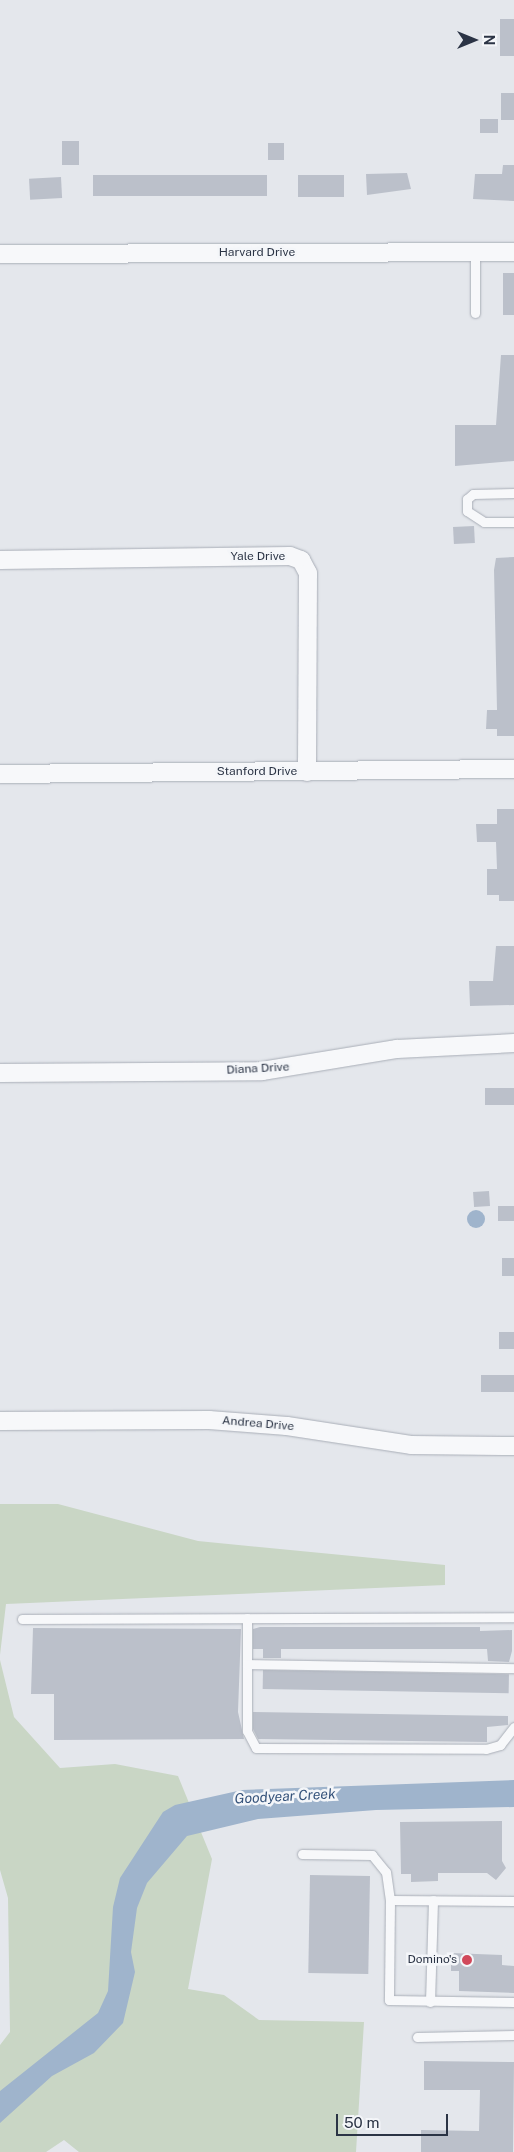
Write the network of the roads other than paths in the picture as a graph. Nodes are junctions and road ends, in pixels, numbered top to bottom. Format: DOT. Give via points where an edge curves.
graph roads {
  1 [pos="475,252"];
  2 [pos="514,252"];
  3 [pos="0,254"];
  4 [pos="475,313"];
  5 [pos="514,494"];
  6 [pos="514,522"];
  7 [pos="0,560"];
  8 [pos="514,769"];
  9 [pos="307,772"];
  10 [pos="0,774"];
  11 [pos="514,1043"];
  12 [pos="0,1073"];
  13 [pos="0,1421"];
  14 [pos="514,1446"];
  15 [pos="514,1617"];
  16 [pos="247,1618"];
  17 [pos="22,1619"];
  18 [pos="247,1664"];
  19 [pos="514,1668"];
  20 [pos="514,1727"];
  21 [pos="302,1854"];
  22 [pos="390,1900"];
  23 [pos="433,1900"];
  24 [pos="514,1901"];
  25 [pos="430,2002"];
  26 [pos="514,2002"];
  27 [pos="514,2034"];
  28 [pos="417,2037"];
  1 -- 2 [label="street, Harvard Drive"];
  1 -- 3 [label="street, Harvard Drive"];
  1 -- 4 [label="lane"];
  5 -- 6 [label="lane" via="472,494 467,499 468,511 484,522"];
  7 -- 9 [label="street, Yale Drive" via="290,556 301,560 308,574"];
  8 -- 9 [label="street, Stanford Drive"];
  9 -- 10 [label="street, Stanford Drive"];
  11 -- 12 [label="street, Diana Drive" via="397,1049 262,1071"];
  13 -- 14 [label="street, Andrea Drive" via="210,1420 287,1426 411,1444"];
  15 -- 16 [label="lane"];
  16 -- 17 [label="lane"];
  16 -- 18 [label="lane"];
  18 -- 19 [label="lane"];
  18 -- 20 [label="lane" via="247,1731 256,1748 486,1749 500,1745"];
  21 -- 22 [label="lane" via="372,1855 386,1872"];
  22 -- 23 [label="lane"];
  22 -- 25 [label="lane" via="389,2000"];
  23 -- 24 [label="lane"];
  23 -- 25 [label="lane"];
  25 -- 26 [label="lane"];
  27 -- 28 [label="lane"];
}
